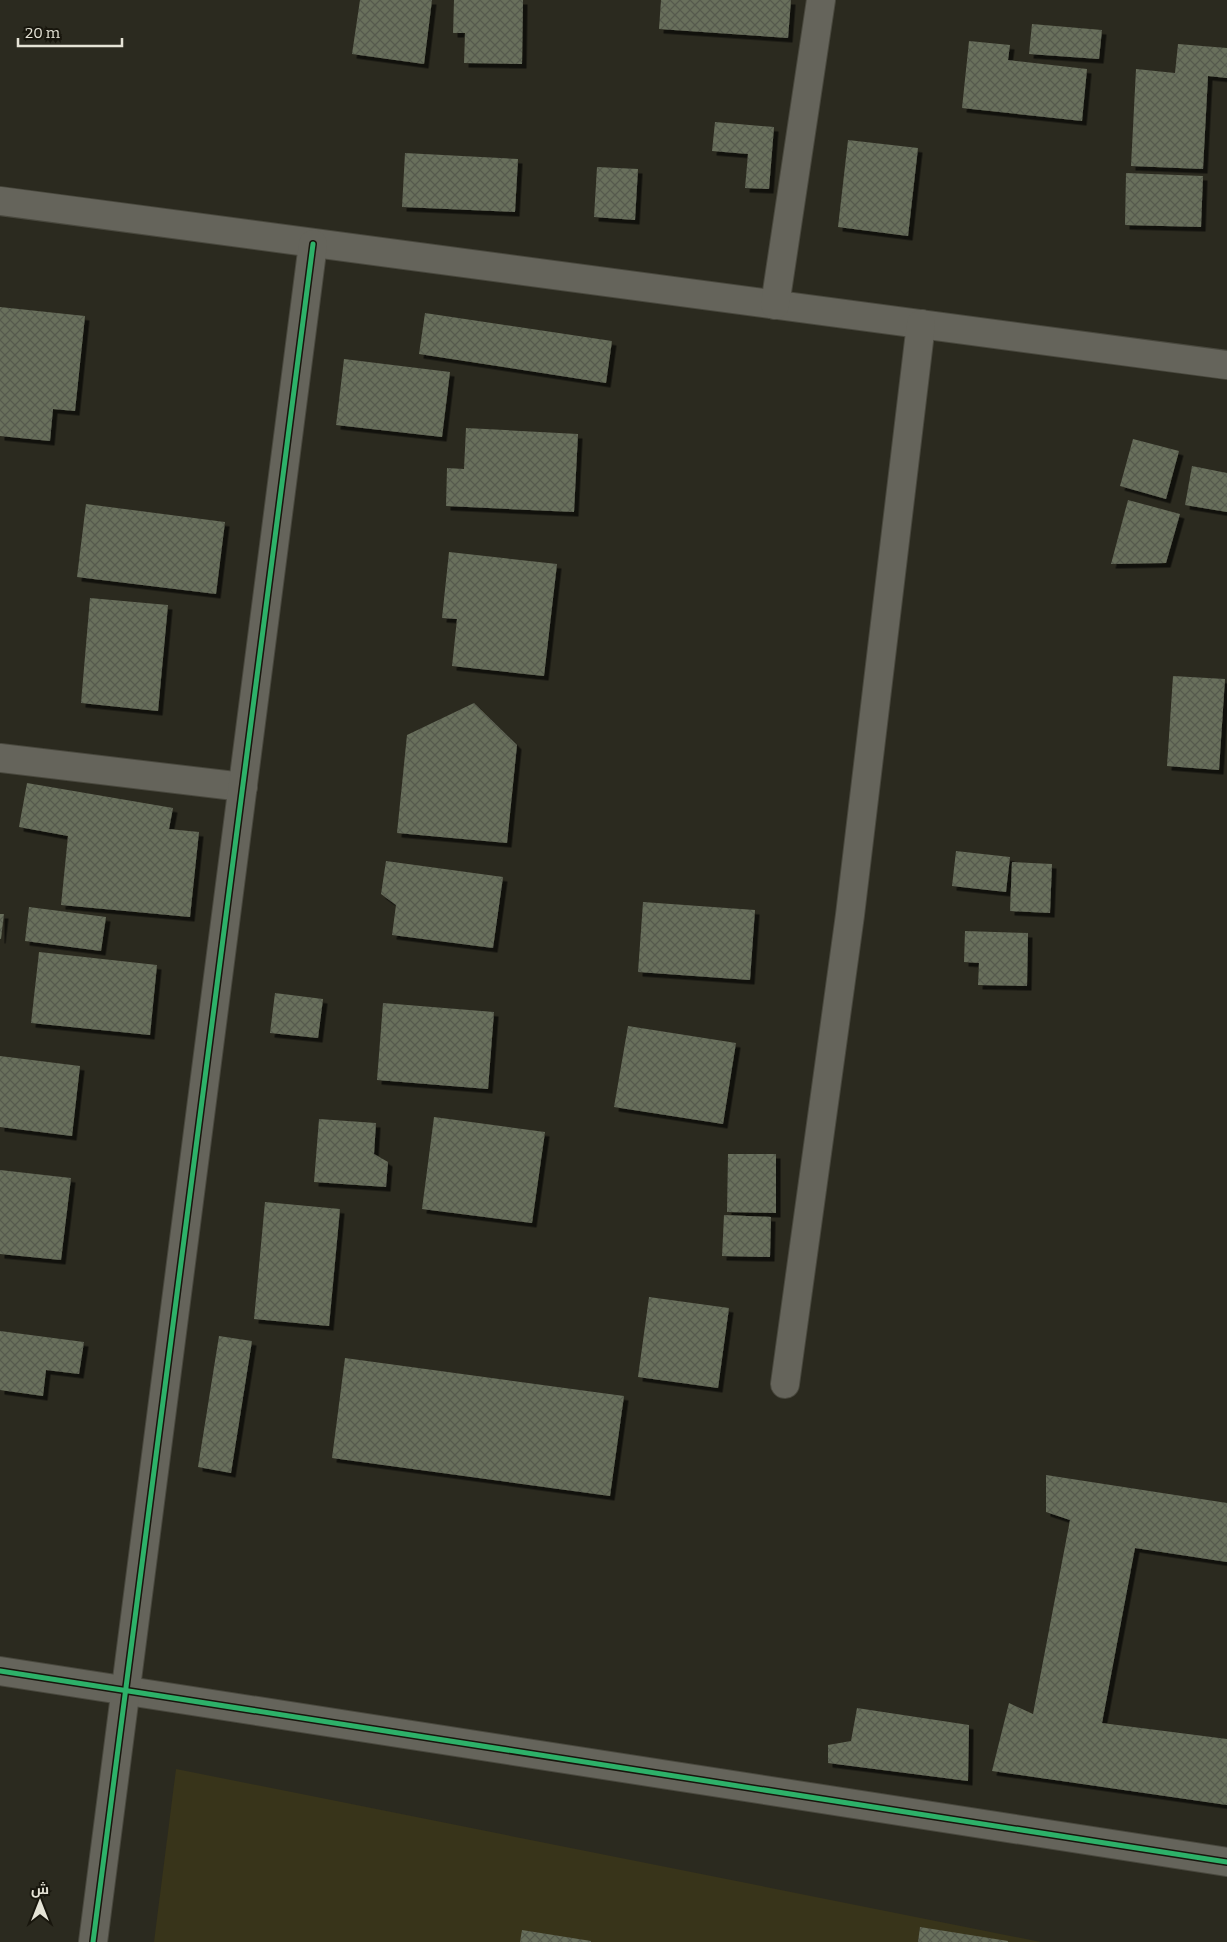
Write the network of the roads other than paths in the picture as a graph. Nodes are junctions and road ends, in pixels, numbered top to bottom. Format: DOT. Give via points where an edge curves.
graph roads {
  1 [pos="821,0"];
  2 [pos="0,201"];
  3 [pos="313,244"];
  4 [pos="774,305"];
  5 [pos="921,324"];
  6 [pos="1227,365"];
  7 [pos="0,758"];
  8 [pos="243,788"];
  9 [pos="785,1384"];
  10 [pos="0,1671"];
  11 [pos="126,1690"];
  12 [pos="1227,1862"];
  13 [pos="93,1942"];
  1 -- 4 [label="street"];
  2 -- 3 [label="street"];
  3 -- 4 [label="street"];
  3 -- 8 [label="street"];
  4 -- 5 [label="street"];
  5 -- 6 [label="street"];
  5 -- 9 [label="street" via="850,915"];
  7 -- 8 [label="street"];
  8 -- 11 [label="street"];
  10 -- 11 [label="street"];
  11 -- 12 [label="street"];
  11 -- 13 [label="street"];
}
